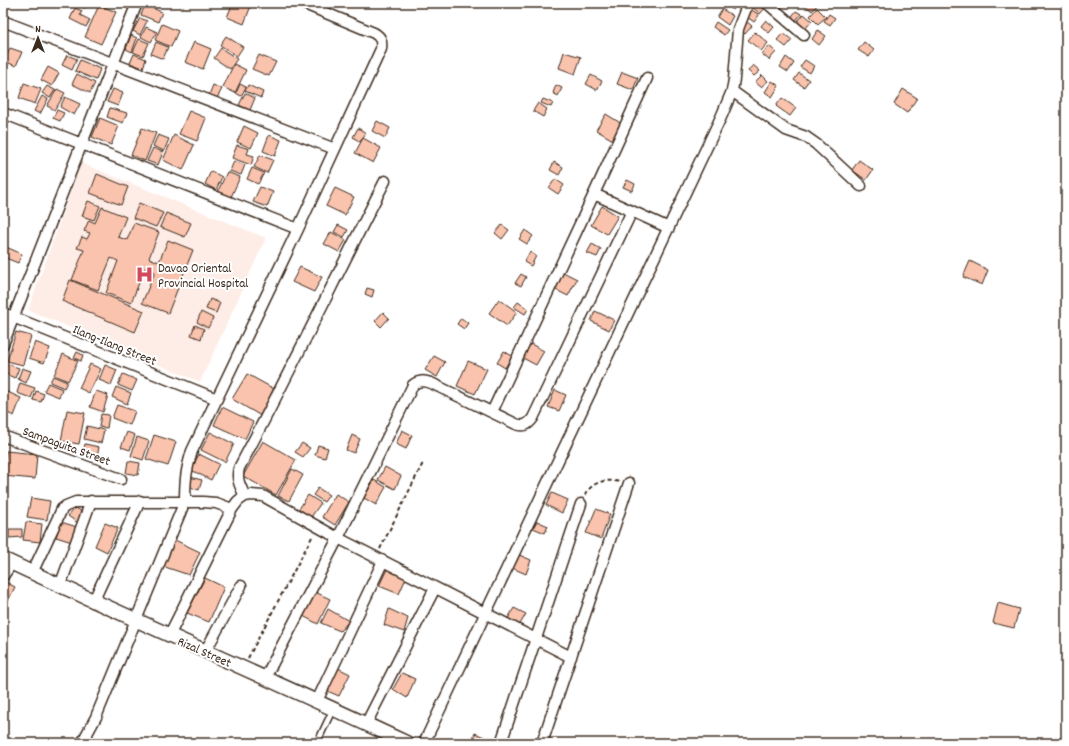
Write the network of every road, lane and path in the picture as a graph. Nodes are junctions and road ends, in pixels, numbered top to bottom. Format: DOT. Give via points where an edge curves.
graph roads {
  1 [pos="137,3"];
  2 [pos="302,3"];
  3 [pos="748,3"];
  4 [pos="767,3"];
  5 [pos="3,21"];
  6 [pos="804,35"];
  7 [pos="113,64"];
  8 [pos="647,78"];
  9 [pos="732,91"];
  10 [pos="3,113"];
  11 [pos="82,144"];
  12 [pos="334,149"];
  13 [pos="385,181"];
  14 [pos="861,186"];
  15 [pos="594,194"];
  16 [pos="632,211"];
  17 [pos="669,228"];
  18 [pos="298,229"];
  19 [pos="8,315"];
  20 [pos="3,344"];
  21 [pos="217,399"];
  22 [pos="492,412"];
  23 [pos="3,436"];
  24 [pos="423,463"];
  25 [pos="122,479"];
  26 [pos="629,483"];
  27 [pos="245,496"];
  28 [pos="91,501"];
  29 [pos="140,501"];
  30 [pos="186,501"];
  31 [pos="581,504"];
  32 [pos="232,509"];
  33 [pos="318,527"];
  34 [pos="338,538"];
  35 [pos="380,559"];
  36 [pos="8,561"];
  37 [pos="32,572"];
  38 [pos="3,576"];
  39 [pos="60,586"];
  40 [pos="241,586"];
  41 [pos="435,588"];
  42 [pos="93,602"];
  43 [pos="485,613"];
  44 [pos="135,620"];
  45 [pos="169,636"];
  46 [pos="536,639"];
  47 [pos="205,652"];
  48 [pos="571,657"];
  49 [pos="243,668"];
  50 [pos="265,678"];
  51 [pos="317,701"];
  52 [pos="333,708"];
  53 [pos="366,724"];
  54 [pos="82,743"];
  55 [pos="317,743"];
  56 [pos="407,743"];
  57 [pos="424,743"];
  58 [pos="501,743"];
  59 [pos="542,743"];
  1 -- 7 [label="street"];
  2 -- 12 [label="street" via="374,33 381,39 381,49"];
  3 -- 9 [label="street" via="738,29"];
  4 -- 6 [label="street"];
  5 -- 7 [label="street"];
  7 -- 11 [label="street"];
  7 -- 12 [label="street"];
  8 -- 15 [label="street"];
  9 -- 14 [label="street" via="786,130 806,137 816,144"];
  9 -- 17 [label="street"];
  10 -- 11 [label="street"];
  11 -- 18 [label="street"];
  11 -- 19 [label="street"];
  12 -- 18 [label="street"];
  13 -- 27 [label="street" via="239,468 238,480"];
  15 -- 16 [label="street"];
  15 -- 22 [label="street"];
  16 -- 17 [label="street"];
  16 -- 22 [label="street" via="530,424 520,426"];
  17 -- 43 [label="street"];
  18 -- 21 [label="street"];
  19 -- 20 [label="street"];
  19 -- 21 [label="street, Ilang-Ilang Street"];
  21 -- 30 [label="street" via="192,451 186,471"];
  22 -- 34 [label="street" via="431,383 417,382 409,391"];
  23 -- 25 [label="street, Sampaguita Street"];
  24 -- 35 [label="path"];
  26 -- 31 [label="path" via="600,481 593,485"];
  26 -- 48 [label="street"];
  27 -- 32 [label="street"];
  27 -- 33 [label="street" via="263,496"];
  28 -- 29 [label="street"];
  28 -- 37 [label="street" via="70,504 62,509"];
  28 -- 39 [label="street"];
  29 -- 30 [label="street"];
  29 -- 42 [label="street"];
  30 -- 32 [label="street" via="216,503"];
  30 -- 44 [label="street"];
  31 -- 46 [label="street"];
  32 -- 45 [label="street"];
  33 -- 34 [label="street"];
  33 -- 49 [label="path"];
  34 -- 35 [label="street"];
  34 -- 50 [label="street"];
  35 -- 41 [label="street"];
  35 -- 51 [label="street"];
  36 -- 37 [label="street, Rizal Street"];
  36 -- 38 [label="street"];
  37 -- 39 [label="street, Rizal Street"];
  39 -- 42 [label="street, Rizal Street"];
  40 -- 47 [label="street"];
  41 -- 43 [label="street"];
  41 -- 53 [label="street"];
  42 -- 44 [label="street, Rizal Street"];
  43 -- 46 [label="street"];
  43 -- 57 [label="street"];
  44 -- 45 [label="street, Rizal Street"];
  44 -- 54 [label="street" via="96,717"];
  45 -- 47 [label="street, Rizal Street"];
  46 -- 48 [label="street"];
  46 -- 58 [label="street"];
  47 -- 49 [label="street, Rizal Street"];
  48 -- 59 [label="street"];
  49 -- 50 [label="street, Rizal Street"];
  50 -- 51 [label="street, Rizal Street"];
  51 -- 52 [label="street, Rizal Street"];
  52 -- 53 [label="street, Rizal Street"];
  52 -- 55 [label="lane"];
  53 -- 56 [label="street, Rizal Street"];
}
